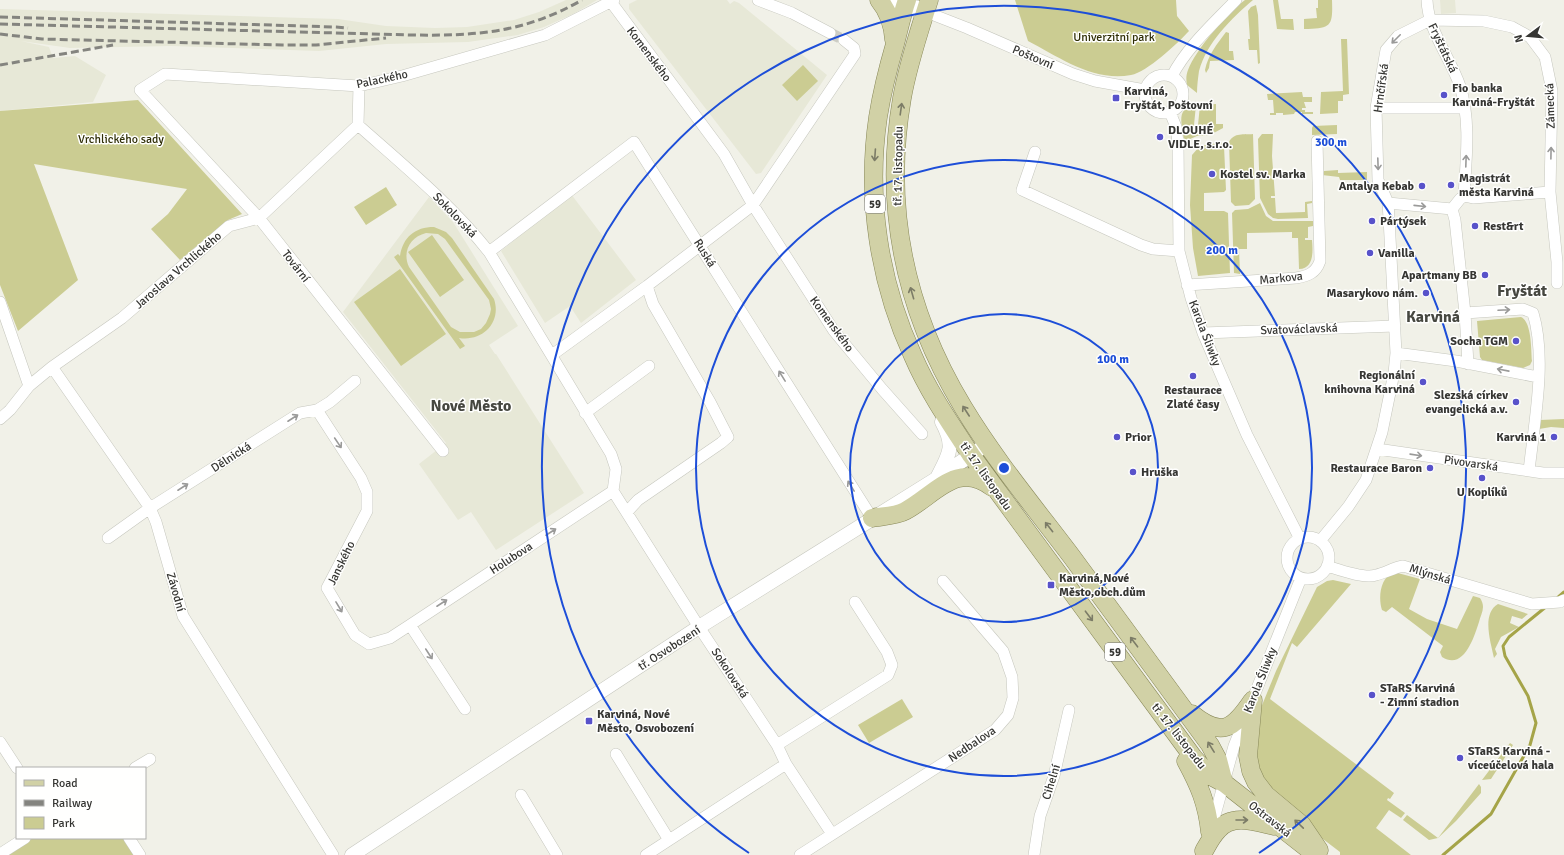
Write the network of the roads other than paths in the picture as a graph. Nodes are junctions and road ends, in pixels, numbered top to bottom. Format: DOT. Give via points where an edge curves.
graph roads {
  1 [pos="758,0"];
  2 [pos="879,0"];
  3 [pos="1236,0"];
  4 [pos="1427,0"];
  5 [pos="613,1"];
  6 [pos="901,2"];
  7 [pos="927,6"];
  8 [pos="1430,20"];
  9 [pos="830,33"];
  10 [pos="844,40"];
  11 [pos="894,48"];
  12 [pos="1172,76"];
  13 [pos="359,86"];
  14 [pos="140,90"];
  15 [pos="1145,90"];
  16 [pos="1376,108"];
  17 [pos="1465,108"];
  18 [pos="1170,112"];
  19 [pos="358,125"];
  20 [pos="1317,141"];
  21 [pos="1035,152"];
  22 [pos="1550,192"];
  23 [pos="1464,196"];
  24 [pos="1388,203"];
  25 [pos="753,205"];
  26 [pos="1452,209"];
  27 [pos="258,218"];
  28 [pos="700,245"];
  29 [pos="1179,251"];
  30 [pos="489,252"];
  31 [pos="1557,283"];
  32 [pos="1187,285"];
  33 [pos="647,286"];
  34 [pos="0,302"];
  35 [pos="1465,313"];
  36 [pos="1395,326"];
  37 [pos="1203,332"];
  38 [pos="1396,353"];
  39 [pos="552,354"];
  40 [pos="913,358"];
  41 [pos="1468,364"];
  42 [pos="649,366"];
  43 [pos="52,367"];
  44 [pos="1538,377"];
  45 [pos="355,382"];
  46 [pos="29,386"];
  47 [pos="316,410"];
  48 [pos="585,413"];
  49 [pos="0,419"];
  50 [pos="922,434"];
  51 [pos="987,444"];
  52 [pos="1377,449"];
  53 [pos="443,451"];
  54 [pos="971,455"];
  55 [pos="1529,471"];
  56 [pos="1564,473"];
  57 [pos="936,479"];
  58 [pos="995,489"];
  59 [pos="613,490"];
  60 [pos="150,508"];
  61 [pos="627,512"];
  62 [pos="872,518"];
  63 [pos="108,538"];
  64 [pos="1300,539"];
  65 [pos="1320,541"];
  66 [pos="1327,566"];
  67 [pos="1302,578"];
  68 [pos="943,581"];
  69 [pos="1564,600"];
  70 [pos="855,602"];
  71 [pos="410,625"];
  72 [pos="700,627"];
  73 [pos="1252,700"];
  74 [pos="1180,704"];
  75 [pos="465,709"];
  76 [pos="1069,710"];
  77 [pos="1165,719"];
  78 [pos="0,742"];
  79 [pos="777,745"];
  80 [pos="616,754"];
  81 [pos="150,759"];
  82 [pos="786,764"];
  83 [pos="16,767"];
  84 [pos="137,767"];
  85 [pos="1224,783"];
  86 [pos="521,795"];
  87 [pos="1280,827"];
  88 [pos="1210,832"];
  89 [pos="832,834"];
  90 [pos="23,839"];
  91 [pos="130,839"];
  92 [pos="669,840"];
  93 [pos="1203,853"];
  94 [pos="0,854"];
  95 [pos="140,855"];
  96 [pos="333,855"];
  97 [pos="352,855"];
  98 [pos="557,855"];
  99 [pos="646,855"];
  100 [pos="800,855"];
  101 [pos="1034,855"];
  102 [pos="1316,855"];
  103 [pos="1322,855"];
  1 -- 9 [label="street" via="792,13"];
  2 -- 11 [label="main road" via="891,19"];
  3 -- 12 [label="street" via="1195,43"];
  4 -- 8 [label="street, Fryštátská"];
  5 -- 13 [label="street, Palackého" via="545,35"];
  5 -- 25 [label="street, Komenského" via="724,154"];
  6 -- 7 [label="main road"];
  6 -- 11 [label="main road, tř. 17. listopadu / 59"];
  7 -- 15 [label="street, Poštovní" via="1073,74 1095,81"];
  51 -- 7 [label="main road, tř. 17. listopadu, one-way" via="963,407 933,350 915,302 899,237 895,175 900,110"];
  8 -- 16 [label="street, Hrnčířská, one-way" via="1398,36 1386,50"];
  8 -- 17 [label="street, Fryštátská" via="1455,72"];
  22 -- 8 [label="street, Zámecká, one-way" via="1552,91 1545,57 1530,37 1512,27 1484,22"];
  10 -- 25 [label="street" via="854,48 855,54"];
  11 -- 40 [label="main road, tř. 17. listopadu / 59, one-way" via="885,79 877,125 874,163 875,203 880,252 887,284"];
  12 -- 15 [label="street" via="1162,74 1153,78"];
  12 -- 18 [label="street" via="1182,86 1183,96 1180,105"];
  13 -- 14 [label="street, Palackého" via="165,74"];
  13 -- 19 [label="street"];
  14 -- 27 [label="street, Tovární"];
  15 -- 18 [label="street" via="1146,100 1151,108 1160,113"];
  16 -- 17 [label="street"];
  16 -- 24 [label="street, Hrnčířská, one-way" via="1378,180"];
  23 -- 17 [label="street, Fryštátská, one-way"];
  18 -- 29 [label="street, Karola Śliwky" via="1178,142"];
  19 -- 27 [label="street, Jaroslava Vrchlického"];
  19 -- 30 [label="street, Sokolovská" via="424,183"];
  20 -- 32 [label="street, Markova" via="1320,261 1316,270 1296,278"];
  21 -- 29 [label="street" via="1022,190 1141,245 1153,249"];
  22 -- 23 [label="street" via="1473,198"];
  22 -- 31 [label="street, Zámecká"];
  23 -- 26 [label="street"];
  24 -- 26 [label="street, one-way"];
  24 -- 36 [label="street"];
  25 -- 28 [label="street"];
  25 -- 50 [label="street, Komenského" via="834,331"];
  26 -- 35 [label="street"];
  27 -- 43 [label="street, Jaroslava Vrchlického" via="229,226 122,318"];
  27 -- 53 [label="street, Tovární"];
  28 -- 30 [label="street, Ruská" via="634,142"];
  28 -- 33 [label="street"];
  62 -- 28 [label="street, Ruská, one-way"];
  29 -- 32 [label="street, Karola Śliwky"];
  30 -- 39 [label="street, Sokolovská"];
  32 -- 37 [label="street, Karola Śliwky"];
  33 -- 39 [label="street"];
  33 -- 61 [label="street" via="653,304 728,437 638,500"];
  34 -- 46 [label="street"];
  35 -- 41 [label="street"];
  35 -- 44 [label="street, one-way" via="1523,309 1533,313 1540,361"];
  36 -- 37 [label="street, Svatováclavská"];
  36 -- 38 [label="street"];
  37 -- 64 [label="street, Karola Śliwky" via="1260,463"];
  38 -- 41 [label="street"];
  38 -- 52 [label="street"];
  39 -- 48 [label="street, Sokolovská"];
  40 -- 54 [label="main road, tř. 17. listopadu / 59"];
  40 -- 57 [label="street" via="924,390 949,436 950,449"];
  44 -- 41 [label="street, one-way"];
  42 -- 48 [label="street"];
  43 -- 46 [label="street, Jaroslava Vrchlického"];
  43 -- 60 [label="street, Závodní"];
  44 -- 55 [label="street"];
  45 -- 47 [label="street, Dělnická"];
  46 -- 49 [label="street, Jaroslava Vrchlického"];
  60 -- 47 [label="street, Dělnická, one-way" via="300,413"];
  47 -- 71 [label="street, Janského, one-way" via="362,478 367,492 367,511 327,588 355,635 369,644 390,638"];
  48 -- 59 [label="street, Sokolovská" via="611,454 616,469"];
  51 -- 54 [label="street, tř. Osvobození"];
  74 -- 51 [label="main road, tř. 17. listopadu, one-way"];
  52 -- 55 [label="street, Pivovarská, one-way"];
  52 -- 65 [label="street" via="1366,480"];
  54 -- 57 [label="street, tř. Osvobození"];
  54 -- 58 [label="main road, tř. 17. listopadu"];
  55 -- 56 [label="street, Pivovarská"];
  57 -- 62 [label="street, tř. Osvobození"];
  58 -- 62 [label="main road" via="980,479 961,477 904,512"];
  58 -- 77 [label="main road, tř. 17. listopadu / 59, one-way"];
  59 -- 61 [label="street, Sokolovská"];
  71 -- 59 [label="street, Holubova, one-way"];
  60 -- 63 [label="street, Dělnická"];
  60 -- 96 [label="street, Závodní" via="183,616"];
  61 -- 72 [label="street, Sokolovská"];
  62 -- 72 [label="street, tř. Osvobození"];
  64 -- 65 [label="street"];
  64 -- 67 [label="street" via="1290,547 1287,559 1291,571"];
  65 -- 66 [label="street" via="1328,554"];
  66 -- 67 [label="street" via="1317,577"];
  66 -- 69 [label="street, Mlýnská" via="1369,576 1403,566 1532,604"];
  67 -- 73 [label="street, Karola Śliwky"];
  68 -- 89 [label="street, Nedbalova" via="1003,651 1012,677 1013,698 1008,715 995,730"];
  70 -- 79 [label="street" via="888,652 892,665 888,675"];
  71 -- 75 [label="street, one-way"];
  72 -- 79 [label="street, Sokolovská"];
  72 -- 97 [label="street, tř. Osvobození"];
  73 -- 74 [label="main road" via="1236,723 1222,728 1204,724"];
  73 -- 85 [label="street, Karola Śliwky" via="1234,746"];
  103 -- 73 [label="main road, one-way" via="1302,825 1266,795 1251,772 1248,756"];
  85 -- 74 [label="main road, tř. 17. listopadu, one-way" via="1218,760"];
  76 -- 101 [label="street, Cihelní" via="1054,776 1040,816"];
  77 -- 85 [label="main road, tř. 17. listopadu / 59" via="1204,770"];
  77 -- 88 [label="main road" via="1205,801"];
  78 -- 83 [label="street"];
  79 -- 82 [label="street, Sokolovská"];
  80 -- 92 [label="street"];
  81 -- 84 [label="street"];
  82 -- 89 [label="street, Sokolovská"];
  82 -- 92 [label="street"];
  85 -- 87 [label="main road, Ostravská / 59"];
  85 -- 88 [label="street, Karola Śliwky"];
  86 -- 98 [label="street"];
  93 -- 87 [label="main road, one-way" via="1218,829 1234,820"];
  87 -- 102 [label="main road, Ostravská / 59"];
  88 -- 93 [label="street, Karola Śliwky"];
  89 -- 100 [label="street, Nedbalova"];
  90 -- 94 [label="street"];
  91 -- 95 [label="street"];
  92 -- 99 [label="street"];
}
